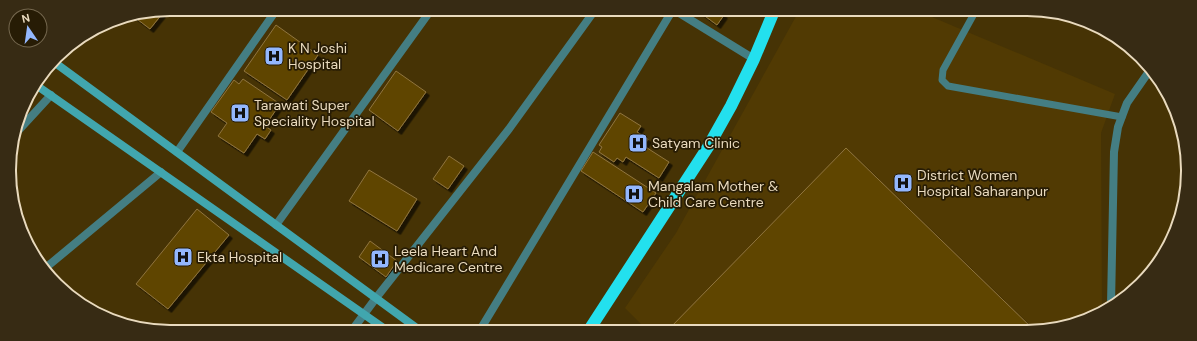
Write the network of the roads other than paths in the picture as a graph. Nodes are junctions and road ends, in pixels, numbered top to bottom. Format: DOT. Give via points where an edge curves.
graph roads {
  1 [pos="272,16"];
  2 [pos="427,16"];
  3 [pos="591,16"];
  4 [pos="669,16"];
  5 [pos="684,16"];
  6 [pos="772,16"];
  7 [pos="974,16"];
  8 [pos="754,59"];
  9 [pos="58,65"];
  10 [pos="1147,74"];
  11 [pos="40,88"];
  12 [pos="51,95"];
  13 [pos="1122,117"];
  14 [pos="22,126"];
  15 [pos="177,152"];
  16 [pos="161,172"];
  17 [pos="276,225"];
  18 [pos="48,265"];
  19 [pos="376,298"];
  20 [pos="1111,300"];
  21 [pos="365,314"];
  22 [pos="356,325"];
  23 [pos="380,325"];
  24 [pos="411,325"];
  25 [pos="483,325"];
  26 [pos="592,325"];
  1 -- 15 [label="street"];
  2 -- 17 [label="street"];
  3 -- 19 [label="street" via="510,130"];
  4 -- 25 [label="street"];
  5 -- 8 [label="street"];
  6 -- 8 [label="highway"];
  7 -- 13 [label="lane" via="943,70 942,80 948,86"];
  8 -- 26 [label="highway" via="708,147"];
  9 -- 15 [label="street"];
  10 -- 13 [label="street" via="1127,103"];
  11 -- 12 [label="street"];
  12 -- 14 [label="street"];
  12 -- 16 [label="street"];
  13 -- 20 [label="street" via="1114,152"];
  15 -- 17 [label="street"];
  16 -- 18 [label="street"];
  16 -- 21 [label="street"];
  17 -- 19 [label="street"];
  19 -- 21 [label="street"];
  19 -- 24 [label="street"];
  21 -- 22 [label="street"];
  21 -- 23 [label="street"];
}
